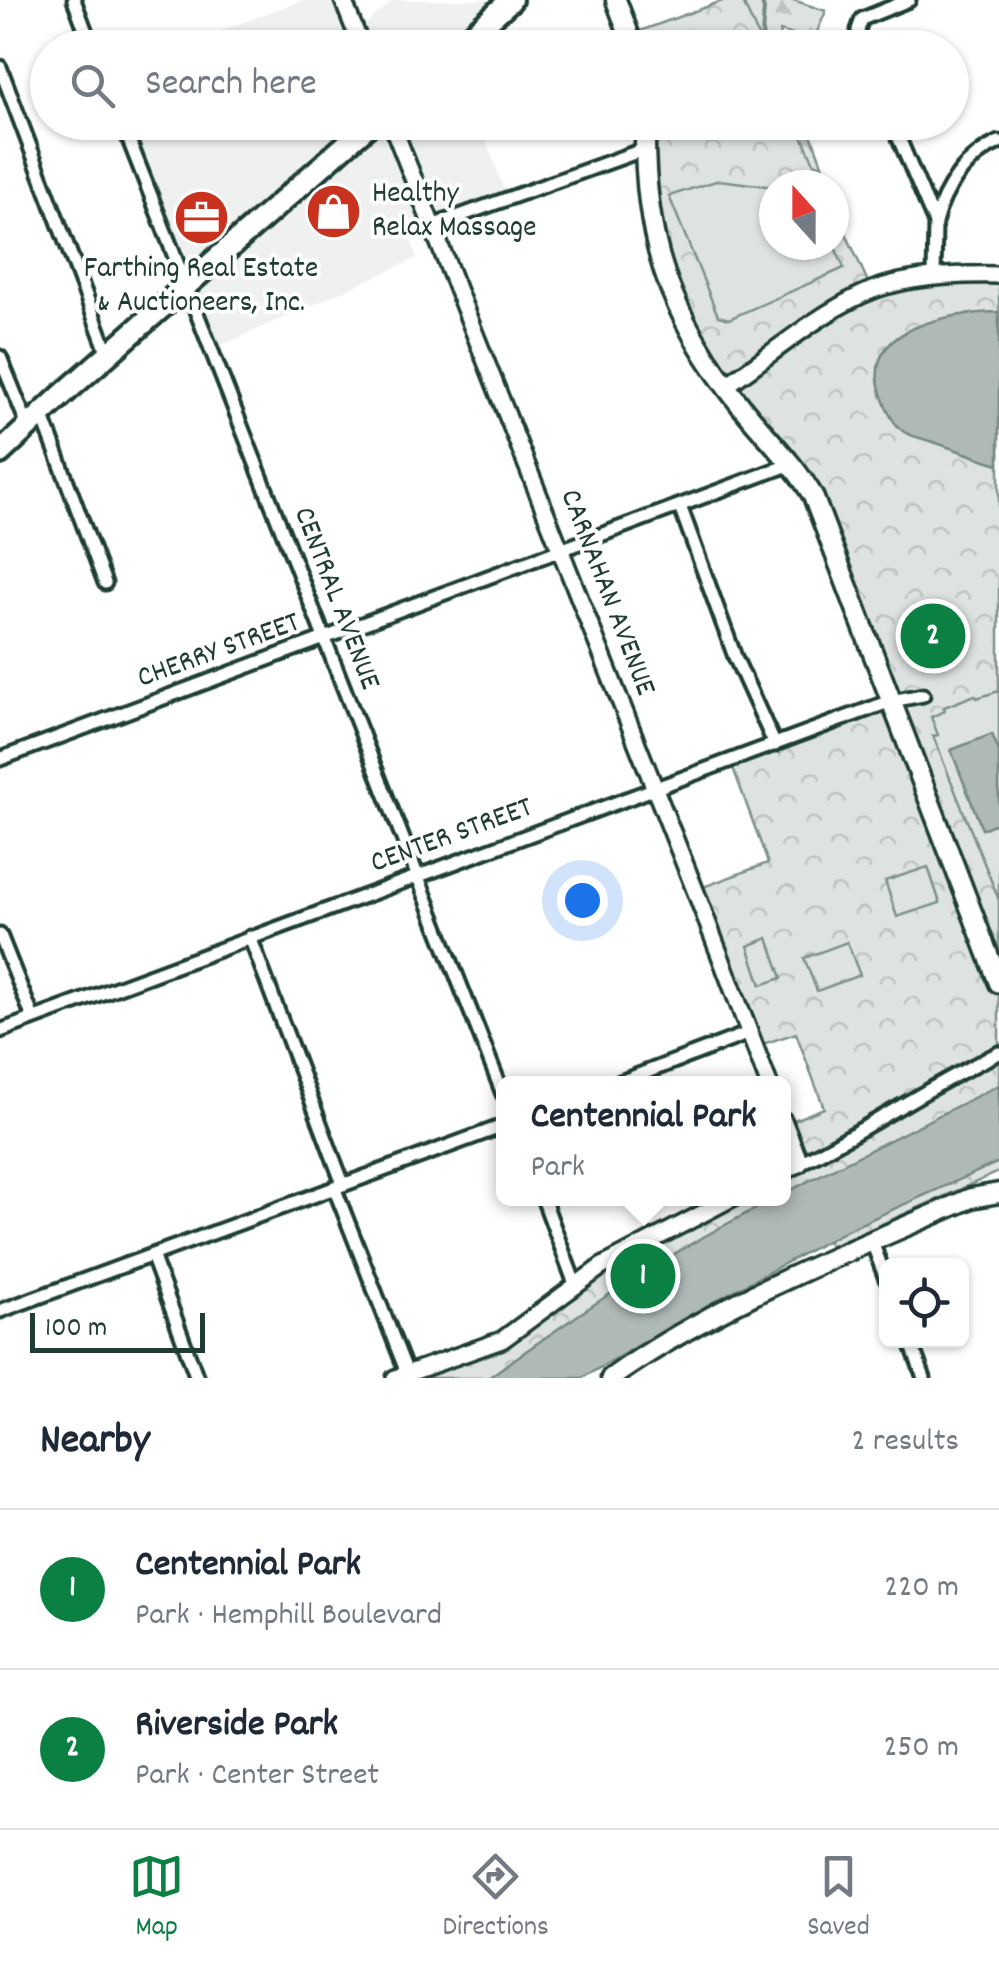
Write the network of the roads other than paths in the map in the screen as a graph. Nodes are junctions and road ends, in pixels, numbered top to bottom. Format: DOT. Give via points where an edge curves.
graph roads {
  1 [pos="74,0"];
  2 [pos="343,0"];
  3 [pos="510,0"];
  4 [pos="616,0"];
  5 [pos="909,0"];
  6 [pos="85,30"];
  7 [pos="355,30"];
  8 [pos="477,30"];
  9 [pos="627,30"];
  10 [pos="858,30"];
  11 [pos="0,67"];
  12 [pos="129,140"];
  13 [pos="352,140"];
  14 [pos="398,140"];
  15 [pos="645,140"];
  16 [pos="900,140"];
  17 [pos="999,142"];
  18 [pos="645,149"];
  19 [pos="935,222"];
  20 [pos="432,226"];
  21 [pos="999,275"];
  22 [pos="934,278"];
  23 [pos="186,286"];
  24 [pos="108,354"];
  25 [pos="0,357"];
  26 [pos="726,386"];
  27 [pos="34,420"];
  28 [pos="0,453"];
  29 [pos="792,464"];
  30 [pos="680,506"];
  31 [pos="559,552"];
  32 [pos="105,584"];
  33 [pos="324,640"];
  34 [pos="923,695"];
  35 [pos="891,701"];
  36 [pos="775,746"];
  37 [pos="0,759"];
  38 [pos="654,790"];
  39 [pos="416,877"];
  40 [pos="0,935"];
  41 [pos="250,938"];
  42 [pos="999,983"];
  43 [pos="33,1018"];
  44 [pos="0,1031"];
  45 [pos="749,1033"];
  46 [pos="999,1053"];
  47 [pos="636,1076"];
  48 [pos="766,1076"];
  49 [pos="496,1077"];
  50 [pos="496,1129"];
  51 [pos="791,1140"];
  52 [pos="800,1163"];
  53 [pos="791,1168"];
  54 [pos="338,1186"];
  55 [pos="999,1193"];
  56 [pos="546,1206"];
  57 [pos="716,1206"];
  58 [pos="872,1242"];
  59 [pos="152,1255"];
  60 [pos="879,1260"];
  61 [pos="575,1284"];
  62 [pos="0,1311"];
  63 [pos="913,1348"];
  64 [pos="401,1376"];
  65 [pos="197,1378"];
  66 [pos="612,1378"];
  67 [pos="924,1378"];
  1 -- 6 [label="street"];
  2 -- 7 [label="street"];
  3 -- 8 [label="highway"];
  4 -- 9 [label="main road"];
  5 -- 10 [label="street" via="862,19"];
  11 -- 24 [label="street"];
  12 -- 23 [label="street, CENTRAL AVENUE"];
  13 -- 23 [label="highway"];
  14 -- 20 [label="street, CARNAHAN AVENUE"];
  15 -- 18 [label="main road"];
  16 -- 19 [label="street"];
  17 -- 19 [label="street" via="965,166"];
  18 -- 20 [label="street"];
  18 -- 26 [label="main road" via="648,206 664,275 693,339"];
  19 -- 22 [label="street"];
  20 -- 31 [label="street, CARNAHAN AVENUE"];
  21 -- 22 [label="street"];
  22 -- 26 [label="street" via="859,296"];
  23 -- 24 [label="highway"];
  23 -- 33 [label="street, CENTRAL AVENUE"];
  24 -- 27 [label="highway"];
  25 -- 27 [label="street"];
  26 -- 29 [label="main road"];
  27 -- 28 [label="highway"];
  27 -- 32 [label="street"];
  29 -- 30 [label="street, CHERRY STREET"];
  29 -- 35 [label="main road" via="813,496"];
  30 -- 31 [label="street, CHERRY STREET"];
  30 -- 36 [label="street"];
  31 -- 33 [label="street, CHERRY STREET"];
  31 -- 38 [label="street, CARNAHAN AVENUE"];
  33 -- 37 [label="street, CHERRY STREET"];
  33 -- 39 [label="street, CENTRAL AVENUE"];
  34 -- 35 [label="street, CENTER STREET"];
  35 -- 36 [label="street, CENTER STREET"];
  35 -- 42 [label="main road"];
  36 -- 38 [label="street, CENTER STREET"];
  38 -- 39 [label="street, CENTER STREET"];
  38 -- 45 [label="street, CARNAHAN AVENUE"];
  39 -- 41 [label="street, CENTER STREET"];
  39 -- 49 [label="street, CENTRAL AVENUE"];
  40 -- 43 [label="street"];
  41 -- 43 [label="street, CENTER STREET"];
  41 -- 54 [label="street"];
  43 -- 44 [label="street, CENTER STREET"];
  45 -- 47 [label="street"];
  45 -- 48 [label="street, CARNAHAN AVENUE"];
  46 -- 52 [label="street"];
  50 -- 54 [label="street"];
  51 -- 52 [label="street"];
  52 -- 53 [label="street"];
  54 -- 59 [label="street"];
  54 -- 64 [label="street"];
  55 -- 58 [label="main road" via="971,1198"];
  56 -- 61 [label="street"];
  57 -- 61 [label="street"];
  58 -- 60 [label="street"];
  58 -- 66 [label="main road" via="701,1322"];
  59 -- 62 [label="street"];
  59 -- 65 [label="street"];
  61 -- 64 [label="street" via="502,1340"];
  63 -- 67 [label="street"];
}
